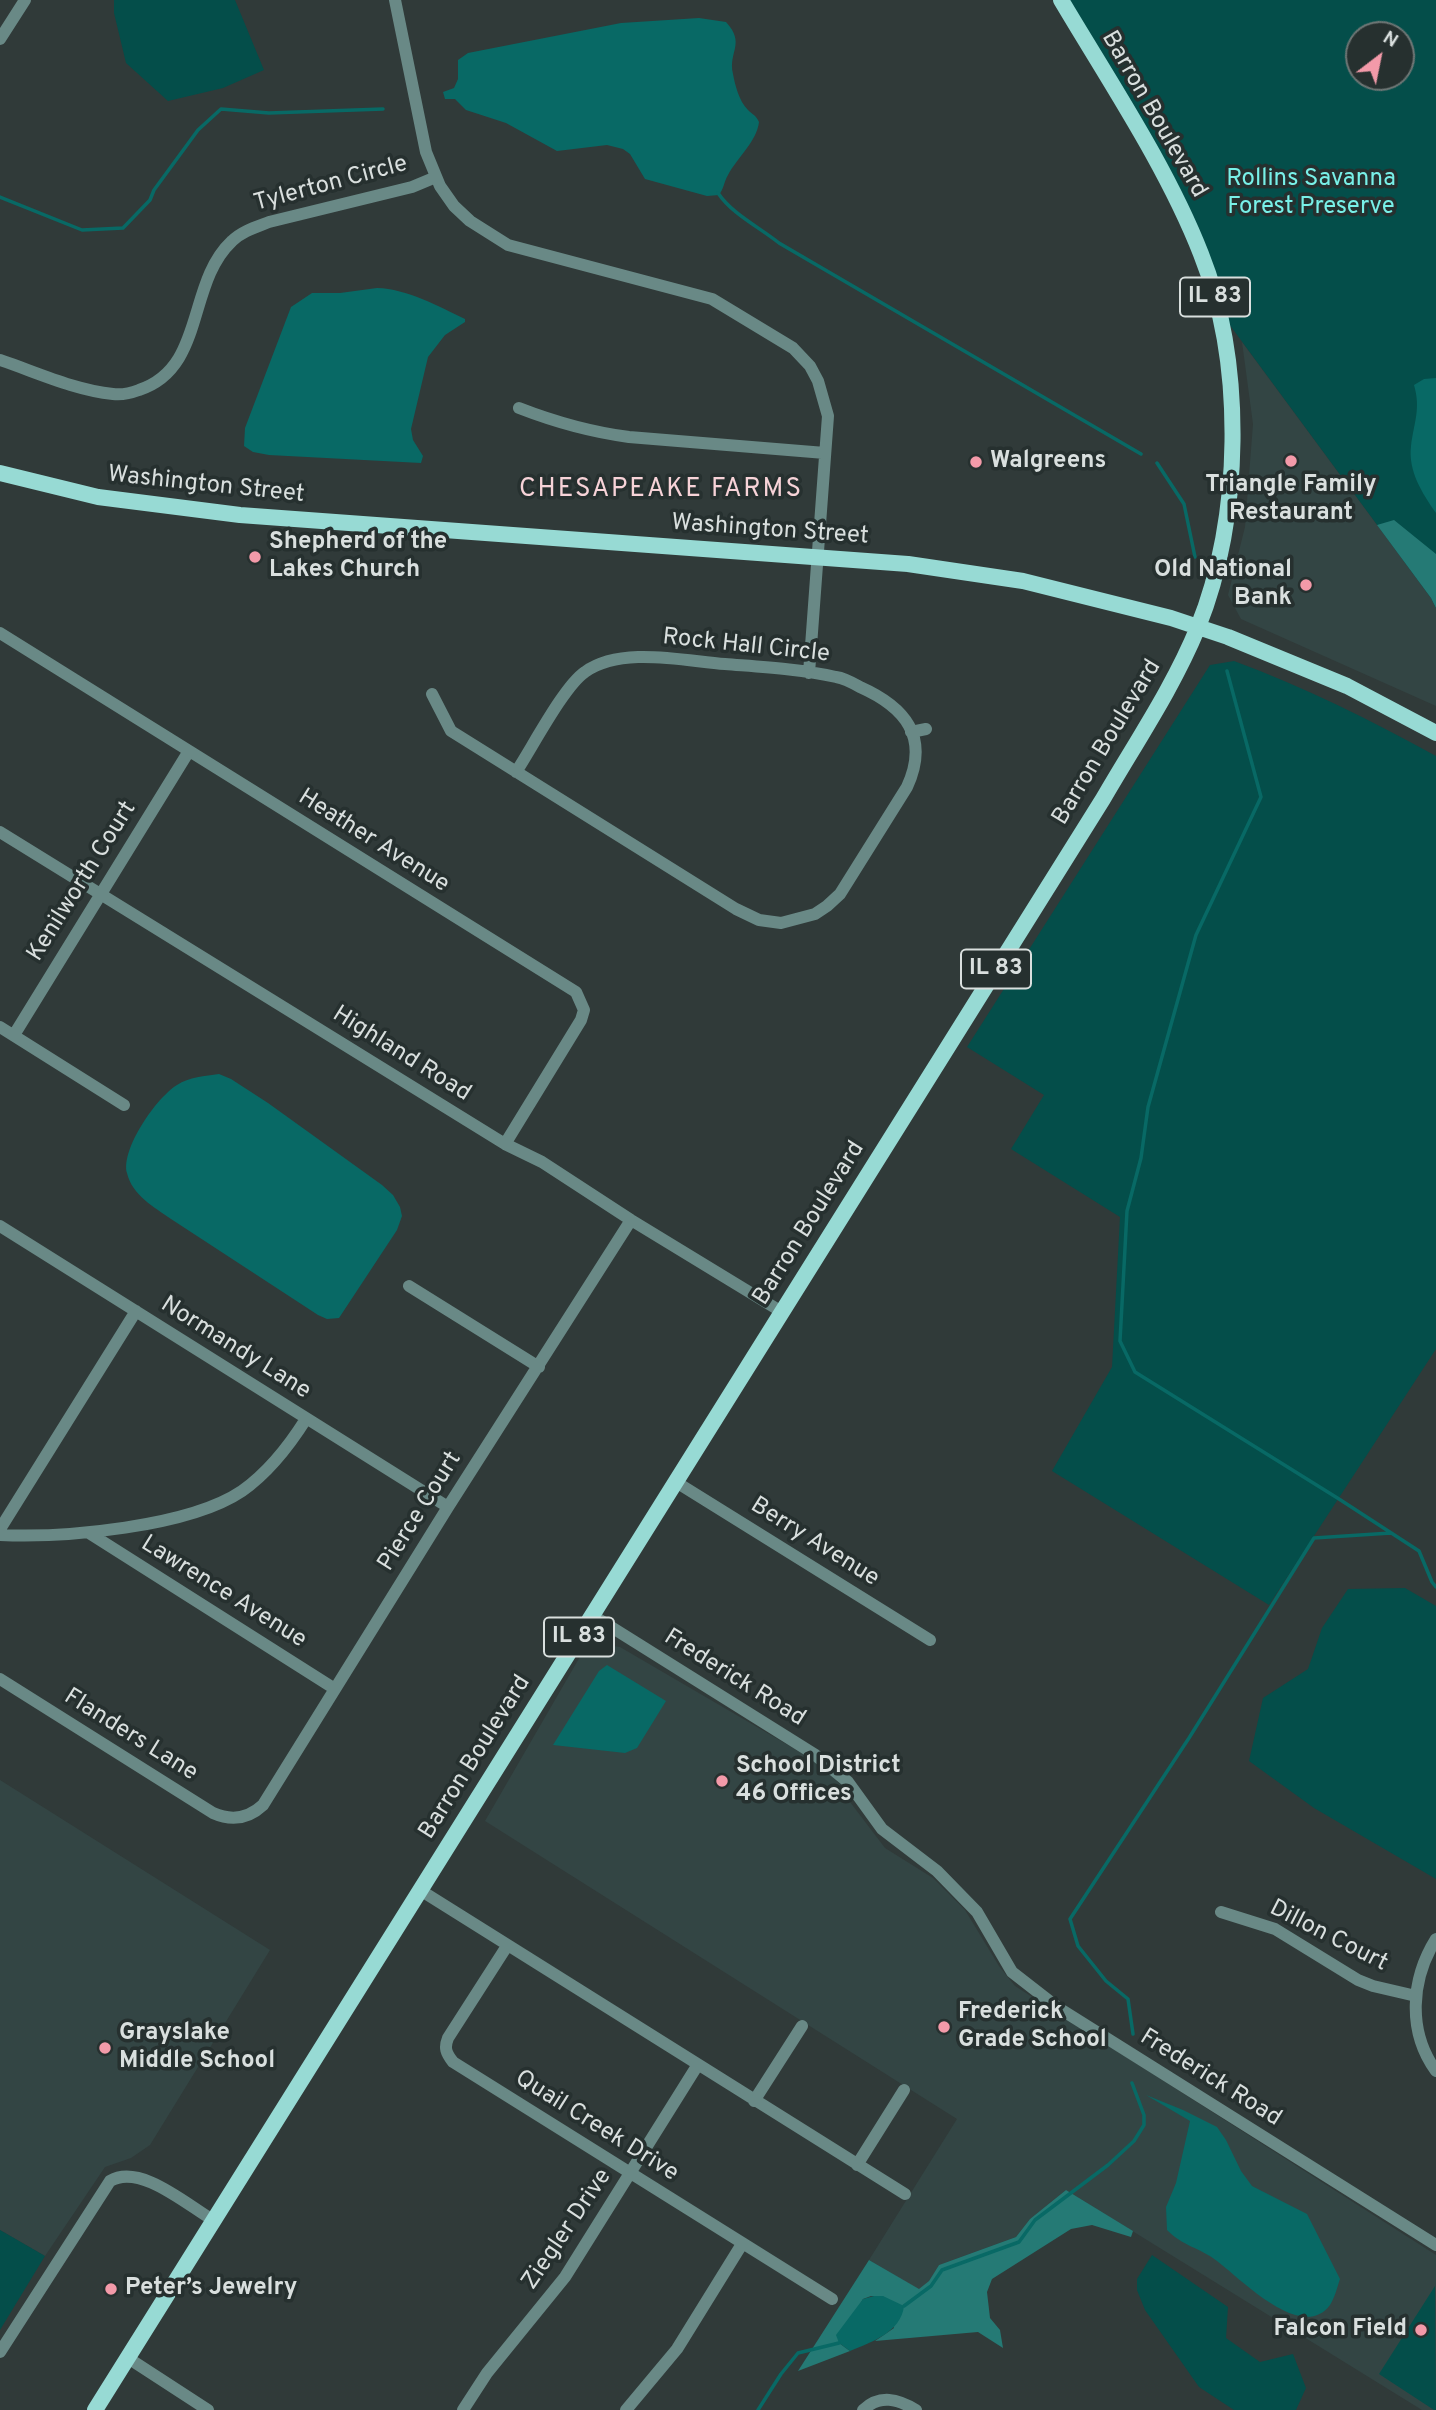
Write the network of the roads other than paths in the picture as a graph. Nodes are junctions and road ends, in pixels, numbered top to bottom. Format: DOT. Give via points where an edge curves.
graph roads {
  1 [pos="24,0"];
  2 [pos="396,0"];
  3 [pos="1061,0"];
  4 [pos="0,40"];
  5 [pos="436,177"];
  6 [pos="0,360"];
  7 [pos="519,408"];
  8 [pos="825,453"];
  9 [pos="0,473"];
  10 [pos="817,558"];
  11 [pos="1198,626"];
  12 [pos="0,633"];
  13 [pos="809,673"];
  14 [pos="432,694"];
  15 [pos="926,729"];
  16 [pos="911,732"];
  17 [pos="1436,733"];
  18 [pos="189,751"];
  19 [pos="516,772"];
  20 [pos="0,832"];
  21 [pos="100,894"];
  22 [pos="0,1027"];
  23 [pos="14,1035"];
  24 [pos="124,1105"];
  25 [pos="505,1144"];
  26 [pos="631,1220"];
  27 [pos="0,1226"];
  28 [pos="410,1286"];
  29 [pos="136,1311"];
  30 [pos="782,1312"];
  31 [pos="539,1367"];
  32 [pos="306,1419"];
  33 [pos="676,1482"];
  34 [pos="448,1507"];
  35 [pos="0,1529"];
  36 [pos="89,1533"];
  37 [pos="0,1535"];
  38 [pos="592,1615"];
  39 [pos="930,1640"];
  40 [pos="0,1679"];
  41 [pos="335,1689"];
  42 [pos="241,1818"];
  43 [pos="420,1891"];
  44 [pos="1221,1912"];
  45 [pos="1436,1939"];
  46 [pos="507,1946"];
  47 [pos="1416,1996"];
  48 [pos="802,2026"];
  49 [pos="698,2066"];
  50 [pos="1436,2071"];
  51 [pos="904,2090"];
  52 [pos="754,2101"];
  53 [pos="857,2165"];
  54 [pos="631,2174"];
  55 [pos="905,2194"];
  56 [pos="213,2220"];
  57 [pos="742,2244"];
  58 [pos="1436,2245"];
  59 [pos="832,2300"];
  60 [pos="0,2352"];
  61 [pos="128,2358"];
  62 [pos="95,2410"];
  63 [pos="208,2410"];
  64 [pos="463,2410"];
  65 [pos="626,2410"];
  66 [pos="863,2410"];
  67 [pos="916,2410"];
  1 -- 4 [label="street"];
  2 -- 5 [label="street" via="426,152"];
  3 -- 11 [label="main road, Barron Boulevard / IL 83" via="1178,202 1202,256 1221,319 1231,400 1231,469 1222,539"];
  5 -- 6 [label="street, Tylerton Circle" via="269,222 239,236 211,271 177,363 153,385 116,395"];
  5 -- 8 [label="street" via="454,206 508,245 712,299 793,348 810,366 825,399"];
  7 -- 8 [label="street" via="610,435"];
  8 -- 10 [label="street"];
  9 -- 10 [label="main road, Washington Street" via="98,497 164,507"];
  10 -- 11 [label="main road, Washington Street" via="908,564 1023,581"];
  10 -- 13 [label="street"];
  11 -- 17 [label="main road, Washington Street" via="1347,686"];
  11 -- 30 [label="main road, Barron Boulevard / IL 83" via="1169,690 1103,799"];
  12 -- 18 [label="street, Heather Avenue"];
  13 -- 16 [label="street, Rock Hall Circle" via="839,677 881,696 897,708"];
  13 -- 19 [label="street, Rock Hall Circle" via="637,657 601,663 571,685"];
  14 -- 19 [label="street" via="451,731"];
  15 -- 16 [label="street"];
  16 -- 19 [label="street, Rock Hall Circle" via="916,762 908,787 840,894 797,925 759,920 736,909"];
  18 -- 21 [label="street, Kenilworth Court"];
  18 -- 25 [label="street, Heather Avenue" via="576,992 583,1010 581,1020"];
  20 -- 21 [label="street, Highland Road"];
  21 -- 23 [label="street, Kenilworth Court"];
  21 -- 25 [label="street, Highland Road"];
  22 -- 23 [label="street"];
  23 -- 24 [label="street"];
  25 -- 26 [label="street, Highland Road" via="542,1162"];
  26 -- 30 [label="street, Highland Road"];
  26 -- 31 [label="street, Pierce Court"];
  27 -- 29 [label="street, Normandy Lane"];
  28 -- 31 [label="street"];
  29 -- 32 [label="street, Normandy Lane"];
  29 -- 35 [label="street"];
  30 -- 33 [label="main road, Barron Boulevard / IL 83"];
  31 -- 34 [label="street, Pierce Court"];
  32 -- 34 [label="street, Normandy Lane"];
  32 -- 36 [label="street" via="270,1467 233,1496 188,1515"];
  33 -- 38 [label="main road, Barron Boulevard / IL 83"];
  33 -- 39 [label="street, Berry Avenue"];
  34 -- 41 [label="street, Pierce Court"];
  36 -- 37 [label="street"];
  36 -- 41 [label="street, Lawrence Avenue"];
  38 -- 43 [label="main road, Barron Boulevard / IL 83"];
  38 -- 58 [label="street, Frederick Road" via="814,1754 843,1778 883,1829 937,1871 977,1912 1012,1972 1057,2007"];
  40 -- 42 [label="street, Flanders Lane" via="213,1813"];
  41 -- 42 [label="street, Pierce Court" via="263,1805"];
  43 -- 46 [label="street"];
  43 -- 56 [label="main road, Barron Boulevard / IL 83"];
  44 -- 47 [label="street, Dillon Court" via="1275,1929 1366,1983"];
  45 -- 47 [label="street" via="1422,1966"];
  46 -- 49 [label="street"];
  46 -- 54 [label="street, Quail Creek Drive" via="449,2038 446,2053 453,2062"];
  47 -- 50 [label="street" via="1419,2035"];
  48 -- 52 [label="street"];
  49 -- 52 [label="street"];
  49 -- 54 [label="street, Ziegler Drive"];
  51 -- 53 [label="street"];
  52 -- 53 [label="street"];
  53 -- 55 [label="street"];
  54 -- 57 [label="street, Quail Creek Drive"];
  54 -- 64 [label="street, Ziegler Drive" via="565,2277"];
  56 -- 60 [label="street" via="141,2178 124,2176 110,2181"];
  56 -- 61 [label="main road, Barron Boulevard / IL 83"];
  57 -- 59 [label="street, Quail Creek Drive"];
  57 -- 65 [label="street" via="677,2349"];
  61 -- 62 [label="main road, Barron Boulevard / IL 83"];
  61 -- 63 [label="street"];
  66 -- 67 [label="street" via="889,2399"];
}
